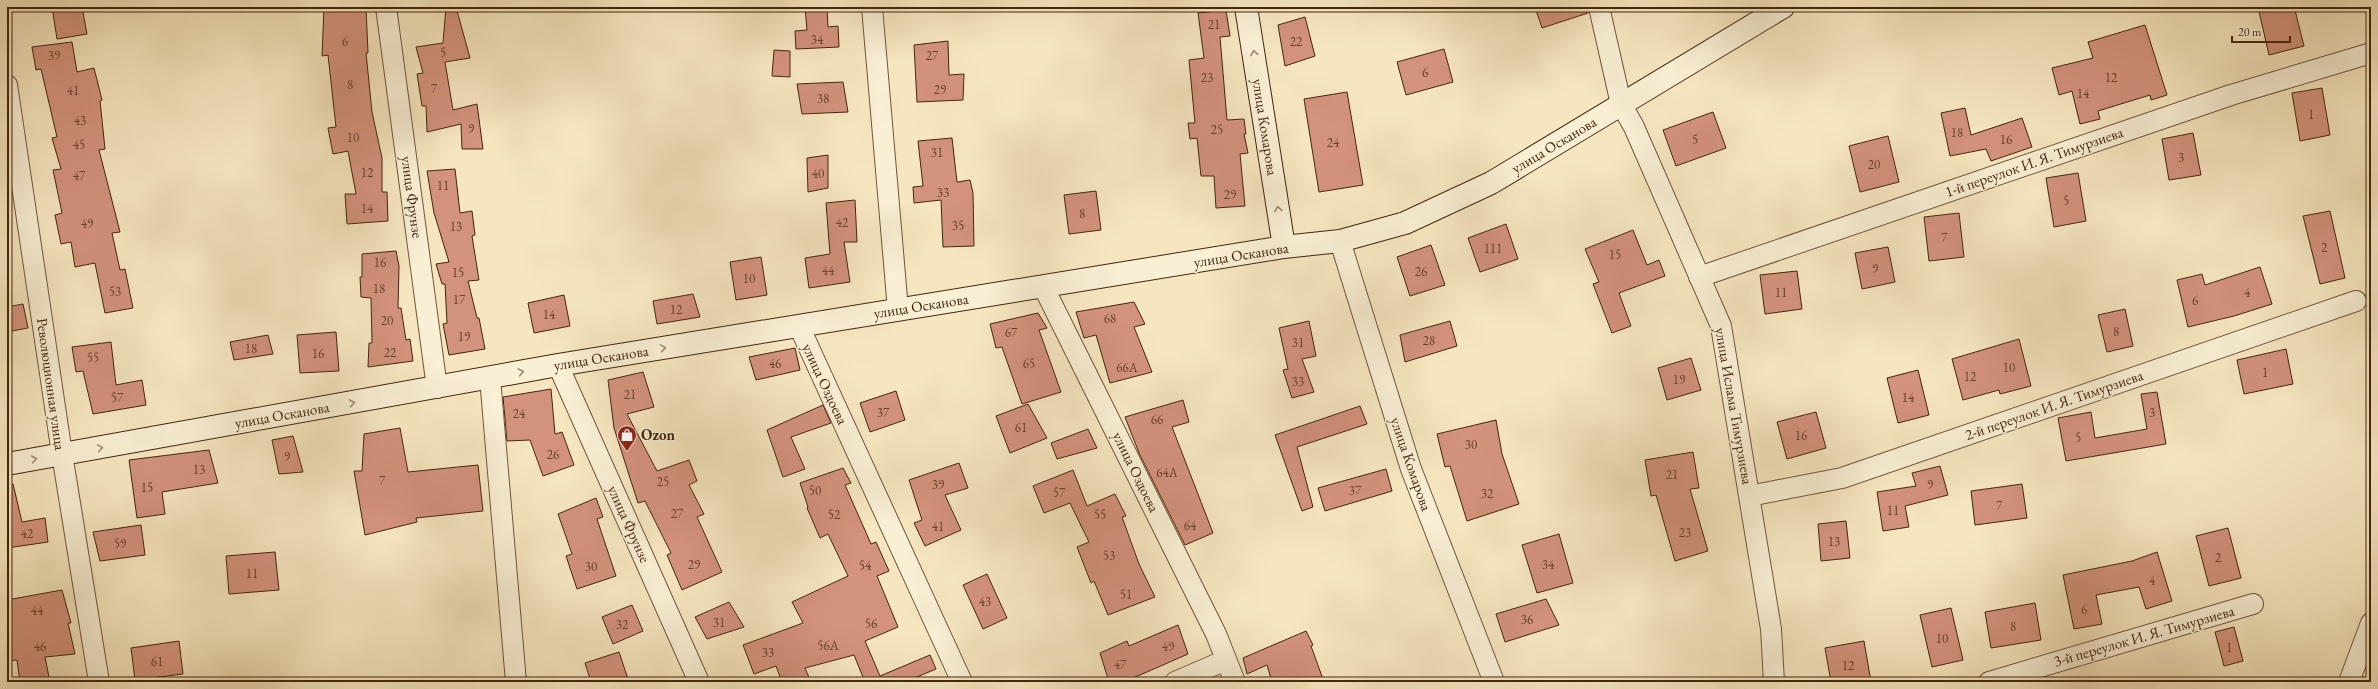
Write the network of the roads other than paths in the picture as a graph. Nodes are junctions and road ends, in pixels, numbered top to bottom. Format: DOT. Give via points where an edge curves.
graph roads {
  1 [pos="386,7"];
  2 [pos="872,7"];
  3 [pos="1246,7"];
  4 [pos="1599,7"];
  5 [pos="1783,7"];
  6 [pos="2371,53"];
  7 [pos="7,85"];
  8 [pos="1620,104"];
  9 [pos="1340,241"];
  10 [pos="1284,247"];
  11 [pos="1699,277"];
  12 [pos="1043,286"];
  13 [pos="2356,301"];
  14 [pos="898,310"];
  15 [pos="799,326"];
  16 [pos="558,365"];
  17 [pos="490,378"];
  18 [pos="437,388"];
  19 [pos="62,454"];
  20 [pos="7,464"];
  21 [pos="1749,496"];
  22 [pos="2253,604"];
  23 [pos="2371,623"];
  24 [pos="1226,660"];
  25 [pos="99,682"];
  26 [pos="516,682"];
  27 [pos="699,682"];
  28 [pos="962,682"];
  29 [pos="1175,682"];
  30 [pos="1235,682"];
  31 [pos="1494,682"];
  32 [pos="1774,682"];
  33 [pos="1989,682"];
  34 [pos="2348,682"];
  1 -- 18 [label="street, улица Фрунзе"];
  2 -- 14 [label="street"];
  10 -- 3 [label="main road, улица Комарова, one-way"];
  4 -- 8 [label="street, улица Ислама Тимурзиева"];
  5 -- 8 [label="main road, улица Осканова"];
  6 -- 11 [label="street, 1-й переулок И. Я. Тимурзиева" via="2230,96"];
  7 -- 19 [label="street, Революционная улица"];
  8 -- 9 [label="main road, улица Осканова" via="1491,183 1405,223"];
  8 -- 11 [label="street, улица Ислама Тимурзиева" via="1634,127"];
  9 -- 10 [label="main road, улица Осканова"];
  9 -- 31 [label="street, улица Комарова" via="1411,469"];
  10 -- 12 [label="main road, улица Осканова"];
  11 -- 21 [label="street, улица Ислама Тимурзиева" via="1721,326"];
  12 -- 14 [label="main road, улица Осканова"];
  12 -- 24 [label="street, улица Оздоева" via="1216,634"];
  13 -- 21 [label="street, 2-й переулок И. Я. Тимурзиева" via="1842,478"];
  14 -- 15 [label="main road, улица Осканова"];
  16 -- 15 [label="main road, улица Осканова, one-way"];
  15 -- 28 [label="street, улица Оздоева"];
  17 -- 16 [label="main road, улица Осканова, one-way"];
  16 -- 27 [label="street, улица Фрунзе"];
  17 -- 18 [label="main road, улица Осканова"];
  17 -- 26 [label="street"];
  19 -- 18 [label="main road, улица Осканова, one-way"];
  20 -- 19 [label="main road, улица Осканова, one-way"];
  19 -- 25 [label="street, Революционная улица"];
  21 -- 32 [label="street, улица Ислама Тимурзиева" via="1771,629"];
  22 -- 33 [label="street, 3-й переулок И. Я. Тимурзиева"];
  23 -- 34 [label="street"];
  24 -- 29 [label="street"];
  24 -- 30 [label="street, улица Оздоева"];
}
